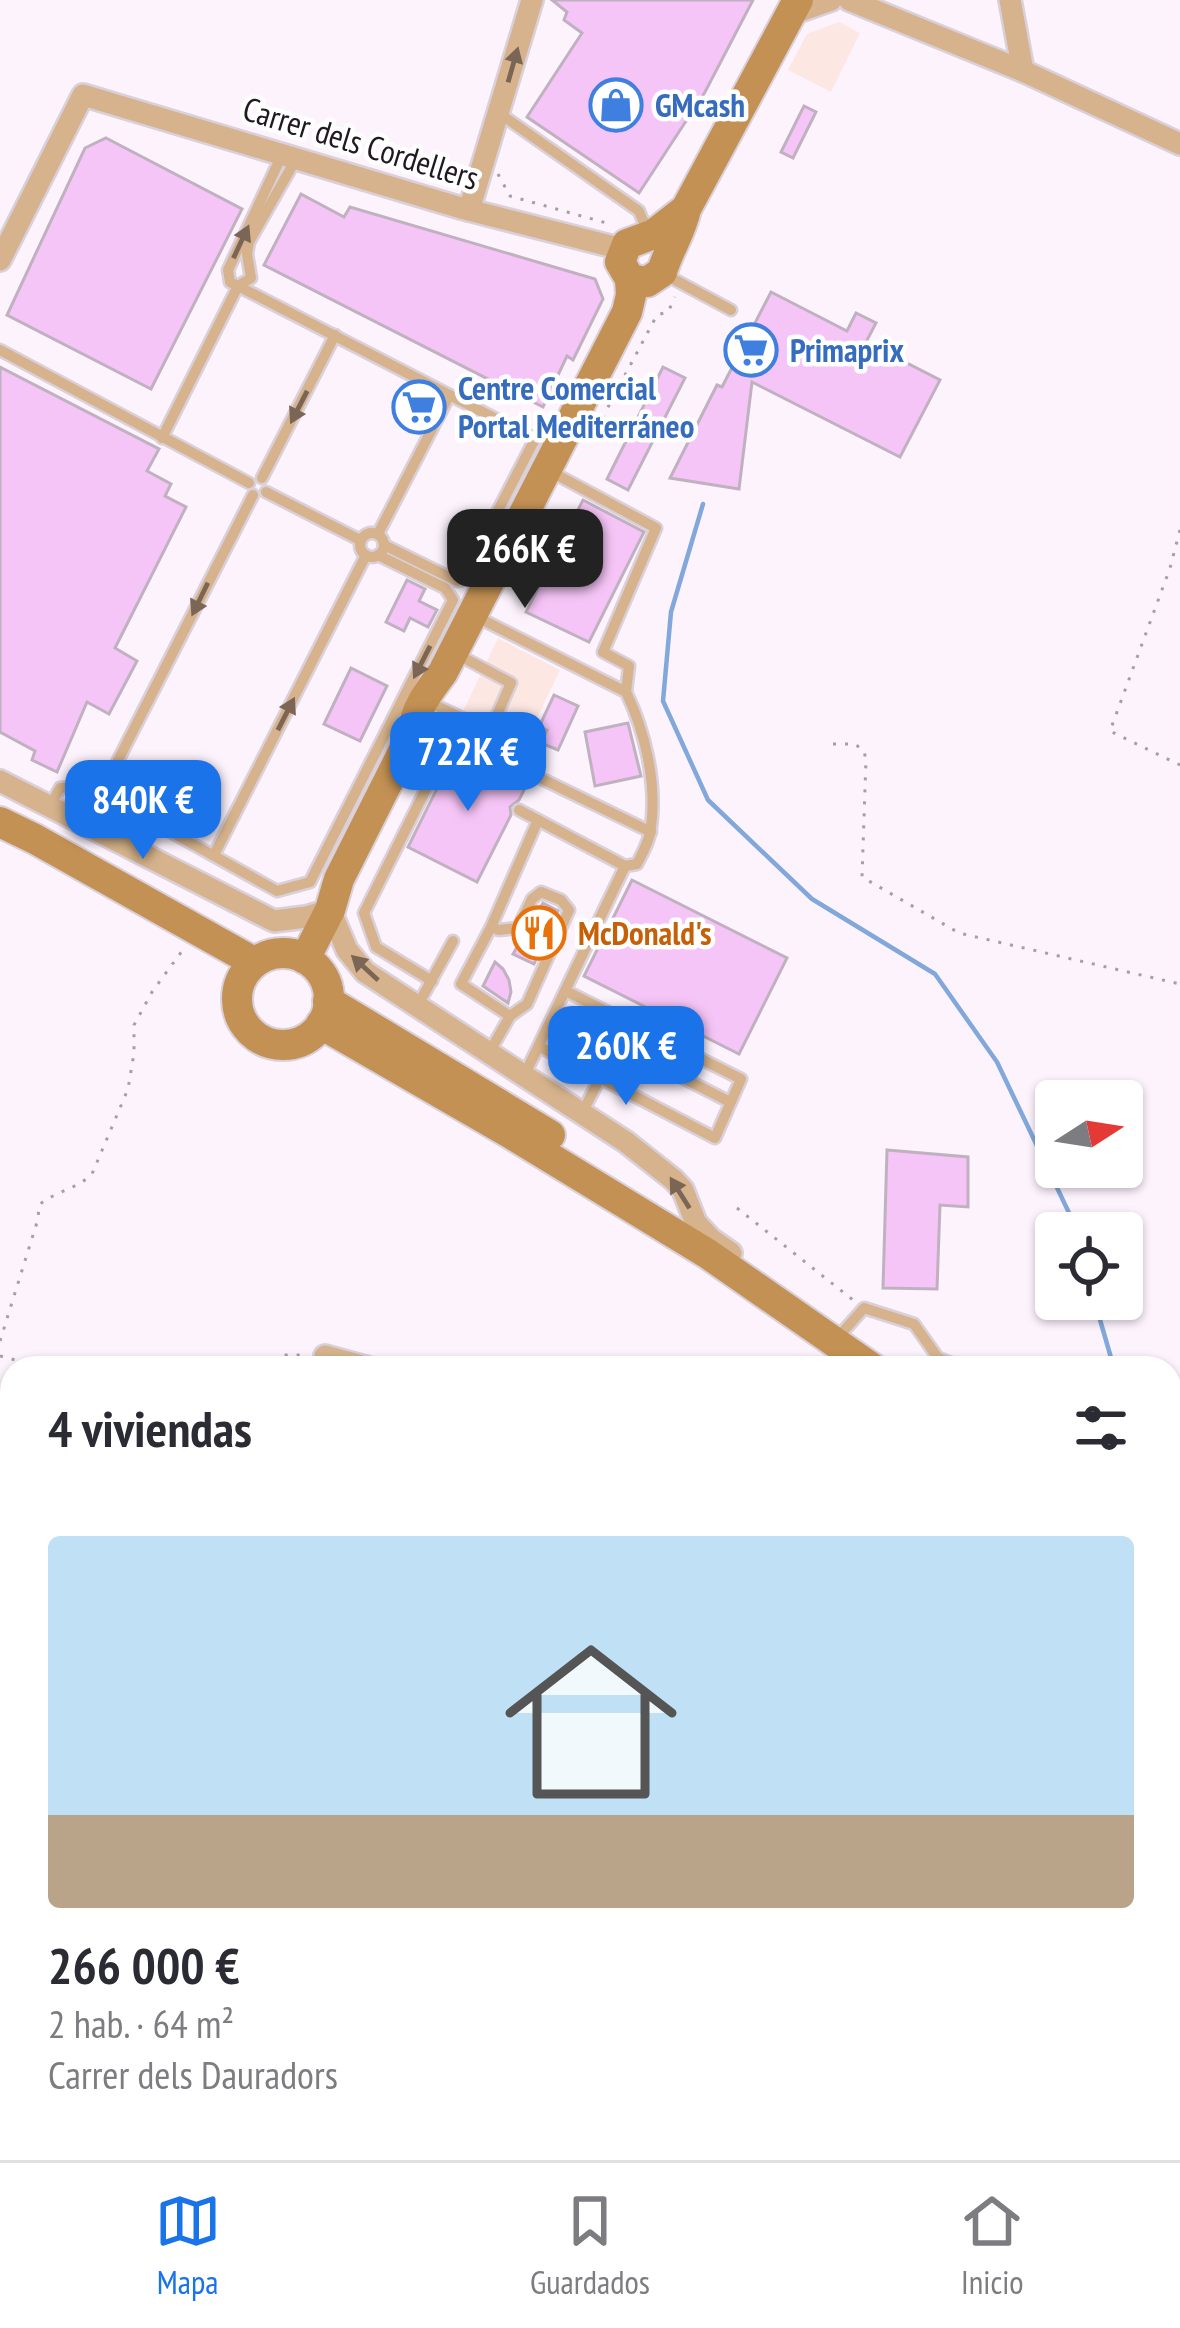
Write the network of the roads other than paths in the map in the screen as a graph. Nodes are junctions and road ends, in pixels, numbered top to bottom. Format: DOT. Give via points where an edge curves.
graph roads {
  1 [pos="532,0"];
  2 [pos="831,0"];
  3 [pos="848,0"];
  4 [pos="1010,0"];
  5 [pos="795,7"];
  6 [pos="1022,71"];
  7 [pos="499,113"];
  8 [pos="1180,144"];
  9 [pos="289,156"];
  10 [pos="470,210"];
  11 [pos="647,258"];
  12 [pos="0,260"];
  13 [pos="238,286"];
  14 [pos="730,310"];
  15 [pos="335,335"];
  16 [pos="0,350"];
  17 [pos="449,396"];
  18 [pos="162,438"];
  19 [pos="559,476"];
  20 [pos="256,490"];
  21 [pos="518,524"];
  22 [pos="360,540"];
  23 [pos="376,547"];
  24 [pos="462,580"];
  25 [pos="484,620"];
  26 [pos="454,665"];
  27 [pos="626,692"];
  28 [pos="442,719"];
  29 [pos="536,776"];
  30 [pos="0,781"];
  31 [pos="49,808"];
  32 [pos="519,810"];
  33 [pos="538,820"];
  34 [pos="0,822"];
  35 [pos="651,832"];
  36 [pos="109,838"];
  37 [pos="0,839"];
  38 [pos="214,856"];
  39 [pos="625,866"];
  40 [pos="330,910"];
  41 [pos="490,927"];
  42 [pos="453,941"];
  43 [pos="305,959"];
  44 [pos="249,968"];
  45 [pos="431,981"];
  46 [pos="566,992"];
  47 [pos="418,1005"];
  48 [pos="325,1013"];
  49 [pos="556,1013"];
  50 [pos="510,1016"];
  51 [pos="540,1047"];
  52 [pos="489,1053"];
  53 [pos="524,1076"];
  54 [pos="600,1078"];
  55 [pos="730,1102"];
  56 [pos="582,1113"];
  57 [pos="856,1353"];
  58 [pos="930,1356"];
  7 -- 1 [label="street, one-way"];
  2 -- 5 [label="street"];
  3 -- 6 [label="street"];
  4 -- 6 [label="street"];
  5 -- 11 [label="street" via="681,231"];
  6 -- 8 [label="street"];
  7 -- 10 [label="street"];
  7 -- 11 [label="lane" via="639,211"];
  9 -- 10 [label="street, Carrer dels Cordellers"];
  9 -- 12 [label="street, Carrer dels Cordellers" via="83,95"];
  9 -- 13 [label="lane" via="249,242 251,278"];
  13 -- 9 [label="lane, one-way" via="228,270"];
  10 -- 11 [label="street, Carrer dels Cordellers"];
  11 -- 14 [label="lane"];
  11 -- 19 [label="street" via="650,291"];
  11 -- 21 [label="street"];
  13 -- 15 [label="lane"];
  13 -- 18 [label="lane"];
  15 -- 17 [label="lane"];
  15 -- 20 [label="lane, one-way" via="262,478 253,478"];
  16 -- 18 [label="lane"];
  17 -- 23 [label="lane"];
  17 -- 24 [label="lane" via="535,439"];
  18 -- 20 [label="lane"];
  19 -- 25 [label="street"];
  19 -- 27 [label="lane" via="656,527 603,652 629,666"];
  20 -- 22 [label="lane"];
  20 -- 31 [label="lane, one-way" via="107,782 60,788"];
  21 -- 24 [label="lane" via="501,532 482,567"];
  21 -- 26 [label="street"];
  22 -- 23 [label="lane" via="361,550"];
  22 -- 23 [label="lane" via="368,533"];
  23 -- 24 [label="lane"];
  38 -- 23 [label="lane, one-way"];
  23 -- 38 [label="lane, one-way" via="453,600 310,882 277,891"];
  25 -- 26 [label="street"];
  25 -- 27 [label="lane"];
  26 -- 28 [label="street"];
  26 -- 28 [label="lane" via="511,683 490,731"];
  26 -- 40 [label="street" via="413,718"];
  27 -- 35 [label="lane" via="653,794"];
  28 -- 40 [label="street"];
  28 -- 45 [label="lane" via="364,914 376,946"];
  29 -- 35 [label="lane"];
  30 -- 31 [label="street"];
  31 -- 36 [label="street"];
  32 -- 33 [label="lane"];
  33 -- 39 [label="lane"];
  33 -- 41 [label="lane"];
  34 -- 44 [label="street"];
  35 -- 39 [label="lane" via="637,864"];
  36 -- 38 [label="lane" via="115,802 129,796 153,822"];
  36 -- 40 [label="street" via="274,921"];
  37 -- 44 [label="street"];
  39 -- 46 [label="lane"];
  40 -- 43 [label="street"];
  47 -- 40 [label="street, one-way" via="365,972"];
  41 -- 50 [label="lane" via="461,984"];
  41 -- 50 [label="lane" via="518,928 541,892 569,910 527,1004"];
  42 -- 45 [label="lane"];
  43 -- 44 [label="street" via="283,952"];
  43 -- 48 [label="street" via="328,989"];
  44 -- 48 [label="street" via="237,1004 260,1040 303,1040"];
  45 -- 47 [label="lane"];
  46 -- 49 [label="lane"];
  46 -- 55 [label="lane" via="741,1079"];
  47 -- 52 [label="street"];
  48 -- 57 [label="street"];
  49 -- 51 [label="lane"];
  49 -- 55 [label="lane"];
  50 -- 52 [label="lane"];
  51 -- 53 [label="lane"];
  51 -- 54 [label="lane"];
  52 -- 53 [label="street"];
  53 -- 56 [label="street"];
  54 -- 55 [label="lane" via="715,1138"];
  54 -- 56 [label="lane"];
  57 -- 56 [label="street, one-way" via="790,1293 711,1239 674,1180"];
  57 -- 58 [label="lane" via="864,1308 914,1324"];
}
